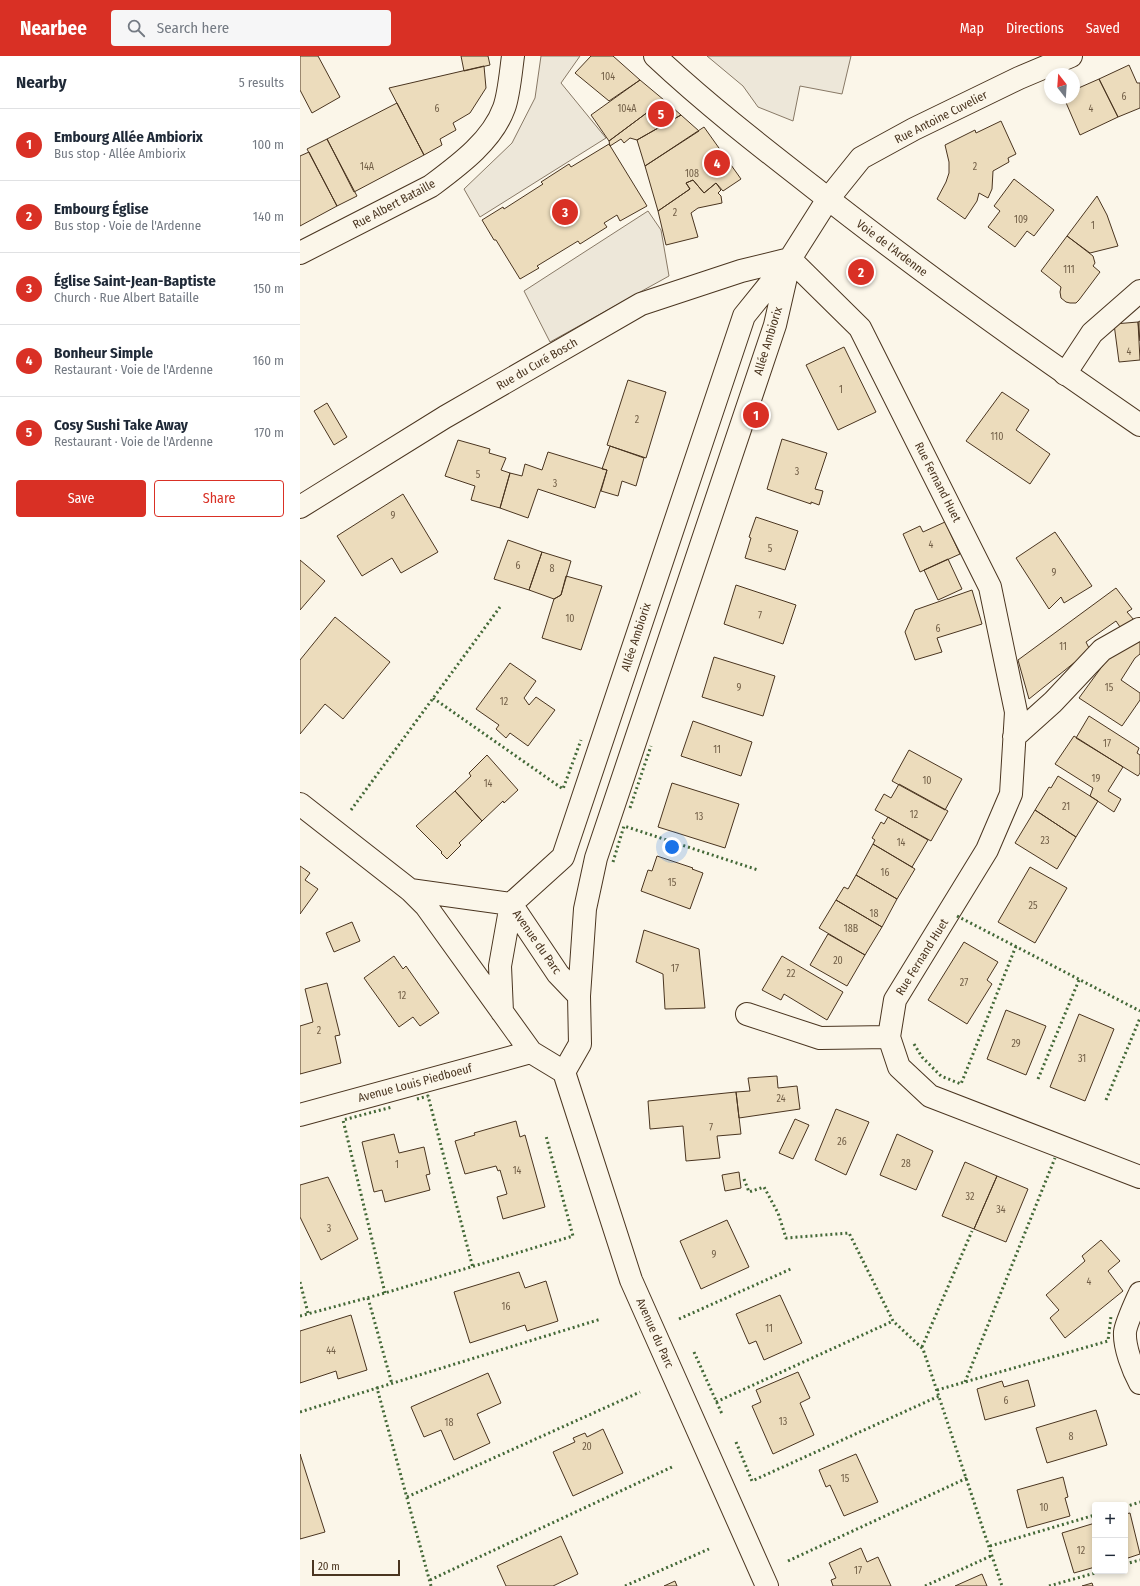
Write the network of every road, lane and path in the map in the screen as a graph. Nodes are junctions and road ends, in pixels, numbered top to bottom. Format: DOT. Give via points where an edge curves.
graph roads {
  1 [pos="513,56"];
  2 [pos="655,56"];
  3 [pos="1071,56"];
  4 [pos="828,199"];
  5 [pos="300,253"];
  6 [pos="790,259"];
  7 [pos="1140,291"];
  8 [pos="1065,374"];
  9 [pos="1140,426"];
  10 [pos="300,507"];
  11 [pos="1139,628"];
  12 [pos="1014,737"];
  13 [pos="300,804"];
  14 [pos="410,890"];
  15 [pos="511,904"];
  16 [pos="579,996"];
  17 [pos="502,1012"];
  18 [pos="747,1014"];
  19 [pos="889,1037"];
  20 [pos="530,1052"];
  21 [pos="564,1072"];
  22 [pos="300,1114"];
  23 [pos="1140,1177"];
  24 [pos="1140,1293"];
  25 [pos="1140,1383"];
  26 [pos="768,1586"];
  1 -- 5 [label="street, Rue Albert Bataille" via="504,108 487,138 431,186"];
  2 -- 4 [label="street, Voie de l'Ardenne"];
  3 -- 4 [label="street, Rue Antoine Cuvelier" via="1019,78 861,158"];
  4 -- 6 [label="street, Allée Ambiorix"];
  4 -- 8 [label="street, Voie de l'Ardenne" via="911,263"];
  6 -- 10 [label="street, Rue du Curé Bosch" via="741,270 641,304 445,417"];
  6 -- 12 [label="street, Rue Fernand Huet" via="860,328 990,587 1016,712"];
  6 -- 15 [label="street, Allée Ambiorix" via="744,316 563,857"];
  6 -- 16 [label="street, Allée Ambiorix" via="775,325 596,858 585,909"];
  7 -- 8 [label="street" via="1092,333"];
  8 -- 9 [label="street, Voie de l'Ardenne"];
  11 -- 12 [label="street" via="1102,650 1053,702"];
  12 -- 19 [label="street, Rue Fernand Huet" via="1011,794 987,850 895,1000"];
  13 -- 14 [label="street"];
  14 -- 15 [label="street, Avenue du Parc"];
  14 -- 17 [label="street" via="426,906"];
  15 -- 16 [label="street, Avenue du Parc" via="558,974"];
  15 -- 17 [label="street" via="500,966"];
  16 -- 21 [label="street" via="580,1044"];
  17 -- 20 [label="street"];
  18 -- 19 [label="street" via="820,1038"];
  19 -- 23 [label="street, Rue Fernand Huet" via="899,1067 930,1096"];
  20 -- 21 [label="street"];
  20 -- 22 [label="street, Avenue Louis Piedboeuf"];
  21 -- 26 [label="street, Avenue du Parc" via="631,1280"];
  24 -- 25 [label="street" via="1125,1331 1128,1351"];
}
